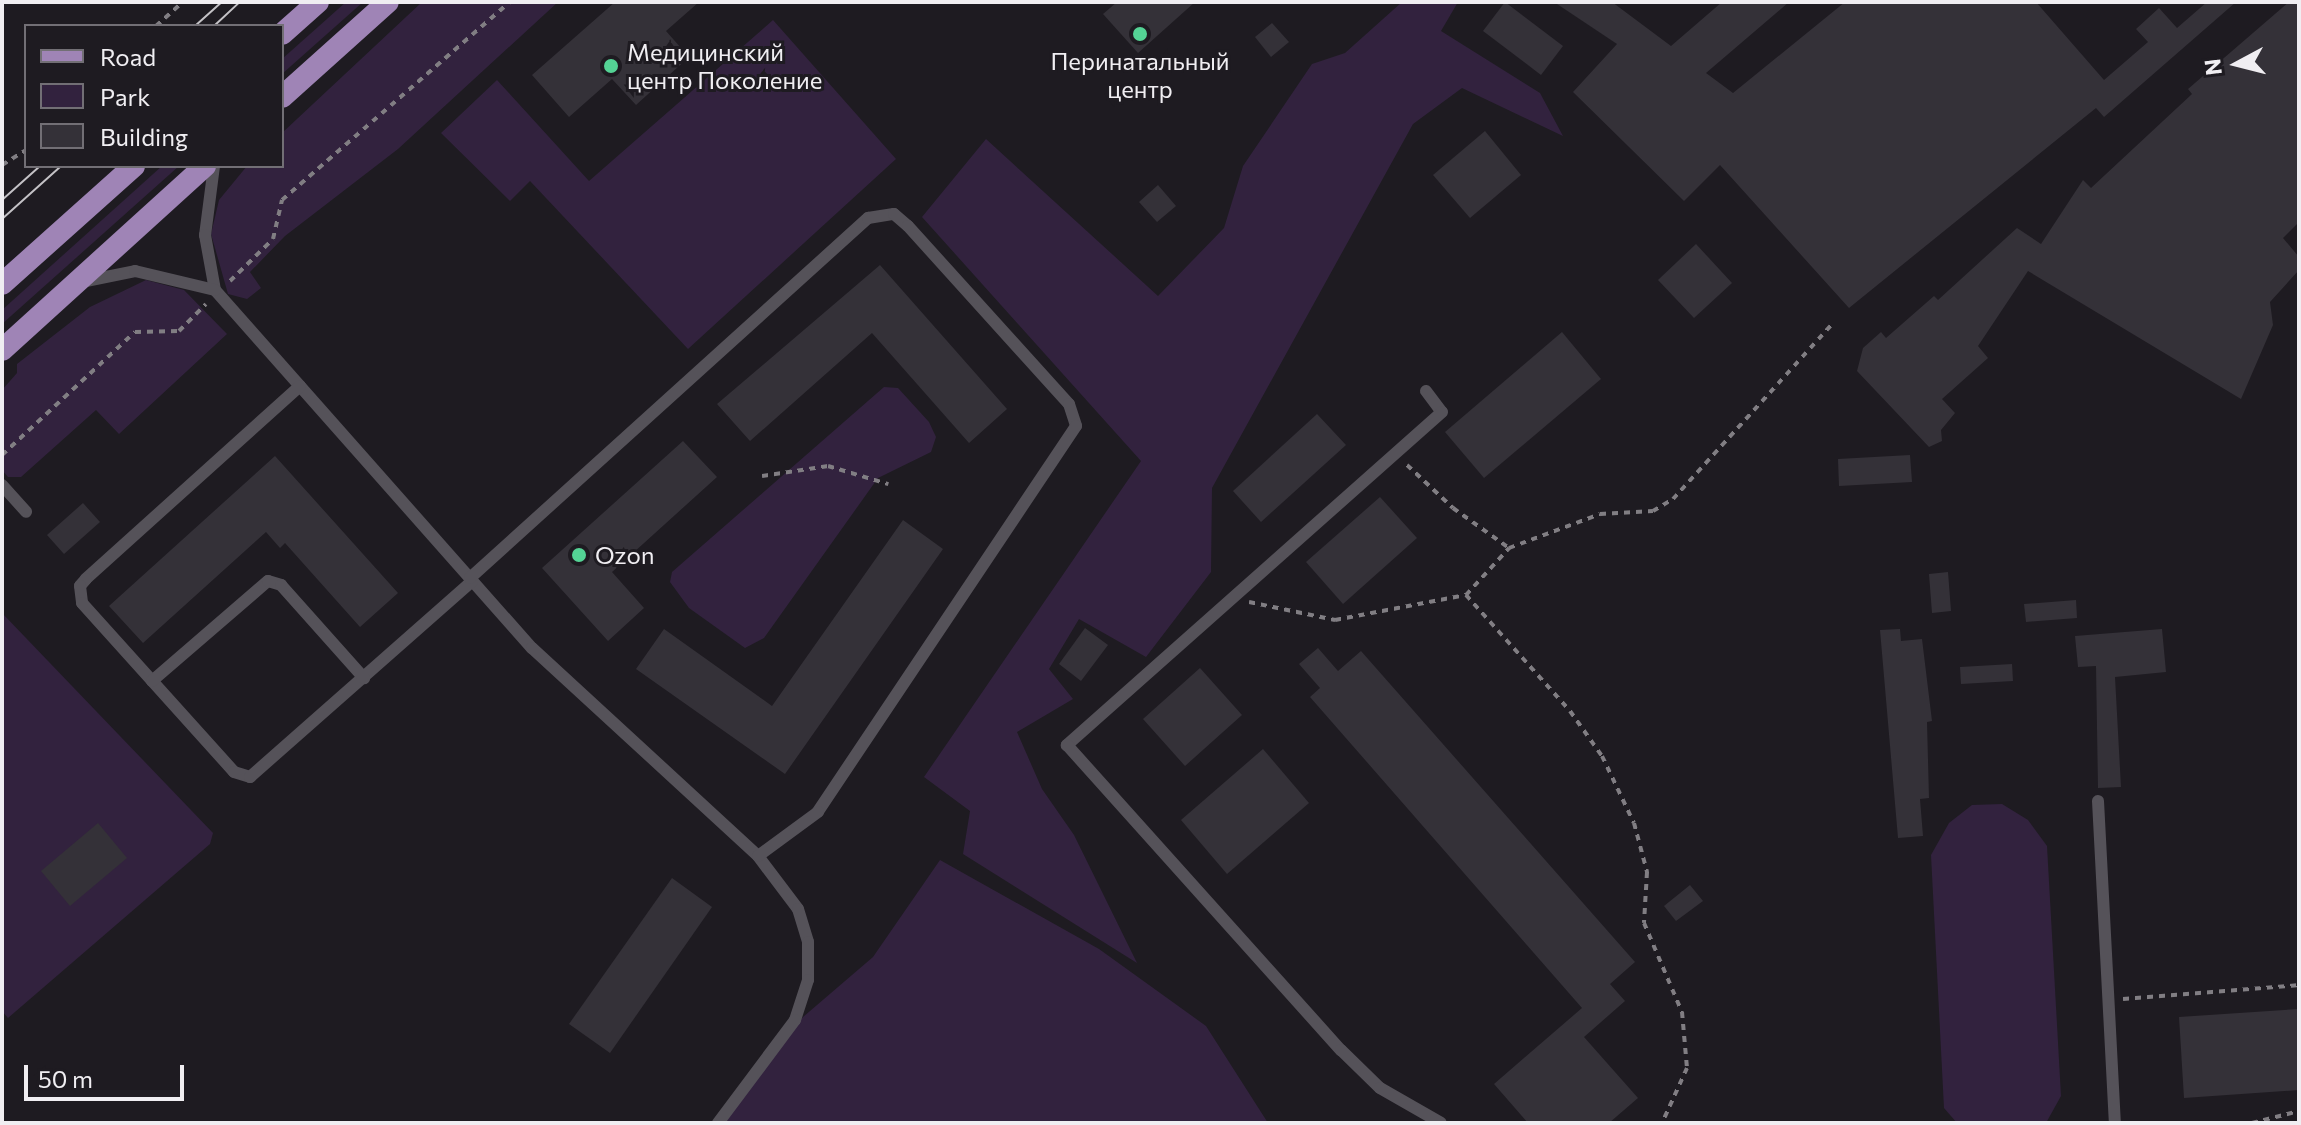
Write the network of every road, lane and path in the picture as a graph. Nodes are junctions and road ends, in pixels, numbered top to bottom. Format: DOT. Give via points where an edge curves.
graph roads {
  1 [pos="183,2"];
  2 [pos="318,2"];
  3 [pos="388,2"];
  4 [pos="510,2"];
  5 [pos="158,24"];
  6 [pos="284,32"];
  7 [pos="284,95"];
  8 [pos="24,151"];
  9 [pos="2,165"];
  10 [pos="132,168"];
  11 [pos="203,168"];
  12 [pos="214,168"];
  13 [pos="2,284"];
  14 [pos="76,284"];
  15 [pos="216,292"];
  16 [pos="1832,324"];
  17 [pos="2,350"];
  18 [pos="300,386"];
  19 [pos="1426,391"];
  20 [pos="1395,453"];
  21 [pos="2,455"];
  22 [pos="762,476"];
  23 [pos="888,484"];
  24 [pos="2,485"];
  25 [pos="26,512"];
  26 [pos="1509,548"];
  27 [pos="471,579"];
  28 [pos="1466,595"];
  29 [pos="1233,598"];
  30 [pos="364,678"];
  31 [pos="152,681"];
  32 [pos="2098,801"];
  33 [pos="758,856"];
  34 [pos="2299,985"];
  35 [pos="2109,1000"];
  36 [pos="2299,1111"];
  37 [pos="718,1123"];
  38 [pos="1441,1123"];
  39 [pos="1662,1123"];
  40 [pos="2115,1123"];
  41 [pos="2252,1123"];
  1 -- 5 [label="path"];
  2 -- 6 [label="main road"];
  3 -- 7 [label="main road"];
  4 -- 15 [label="path" via="282,200 273,239"];
  8 -- 9 [label="path"];
  10 -- 13 [label="main road"];
  11 -- 14 [label="main road"];
  12 -- 15 [label="lane" via="205,235"];
  14 -- 15 [label="lane" via="135,271"];
  14 -- 17 [label="main road"];
  15 -- 18 [label="lane"];
  15 -- 21 [label="path" via="179,331 135,332"];
  16 -- 26 [label="path" via="1673,499 1653,511 1600,514"];
  18 -- 27 [label="lane"];
  18 -- 31 [label="lane" via="80,586 82,603"];
  19 -- 20 [label="lane" via="1442,412"];
  20 -- 26 [label="path" via="1453,508"];
  20 -- 29 [label="lane"];
  22 -- 23 [label="path" via="828,466"];
  24 -- 25 [label="lane"];
  26 -- 28 [label="path"];
  27 -- 30 [label="lane"];
  27 -- 33 [label="lane" via="569,685"];
  27 -- 33 [label="lane" via="868,218 894,214 908,226 1069,404 1076,426 818,812"];
  28 -- 29 [label="path" via="1335,620 1296,616"];
  28 -- 39 [label="path" via="1570,711 1602,756 1634,823 1647,872 1644,923 1682,1012 1687,1068"];
  29 -- 38 [label="lane" via="1067,745 1341,1050 1380,1088"];
  30 -- 31 [label="lane" via="250,777 234,772"];
  30 -- 31 [label="lane" via="281,585 268,581"];
  32 -- 35 [label="lane"];
  33 -- 37 [label="lane" via="798,909 808,942 808,980 795,1020"];
  34 -- 35 [label="path"];
  35 -- 40 [label="lane"];
  36 -- 41 [label="path"];
}
